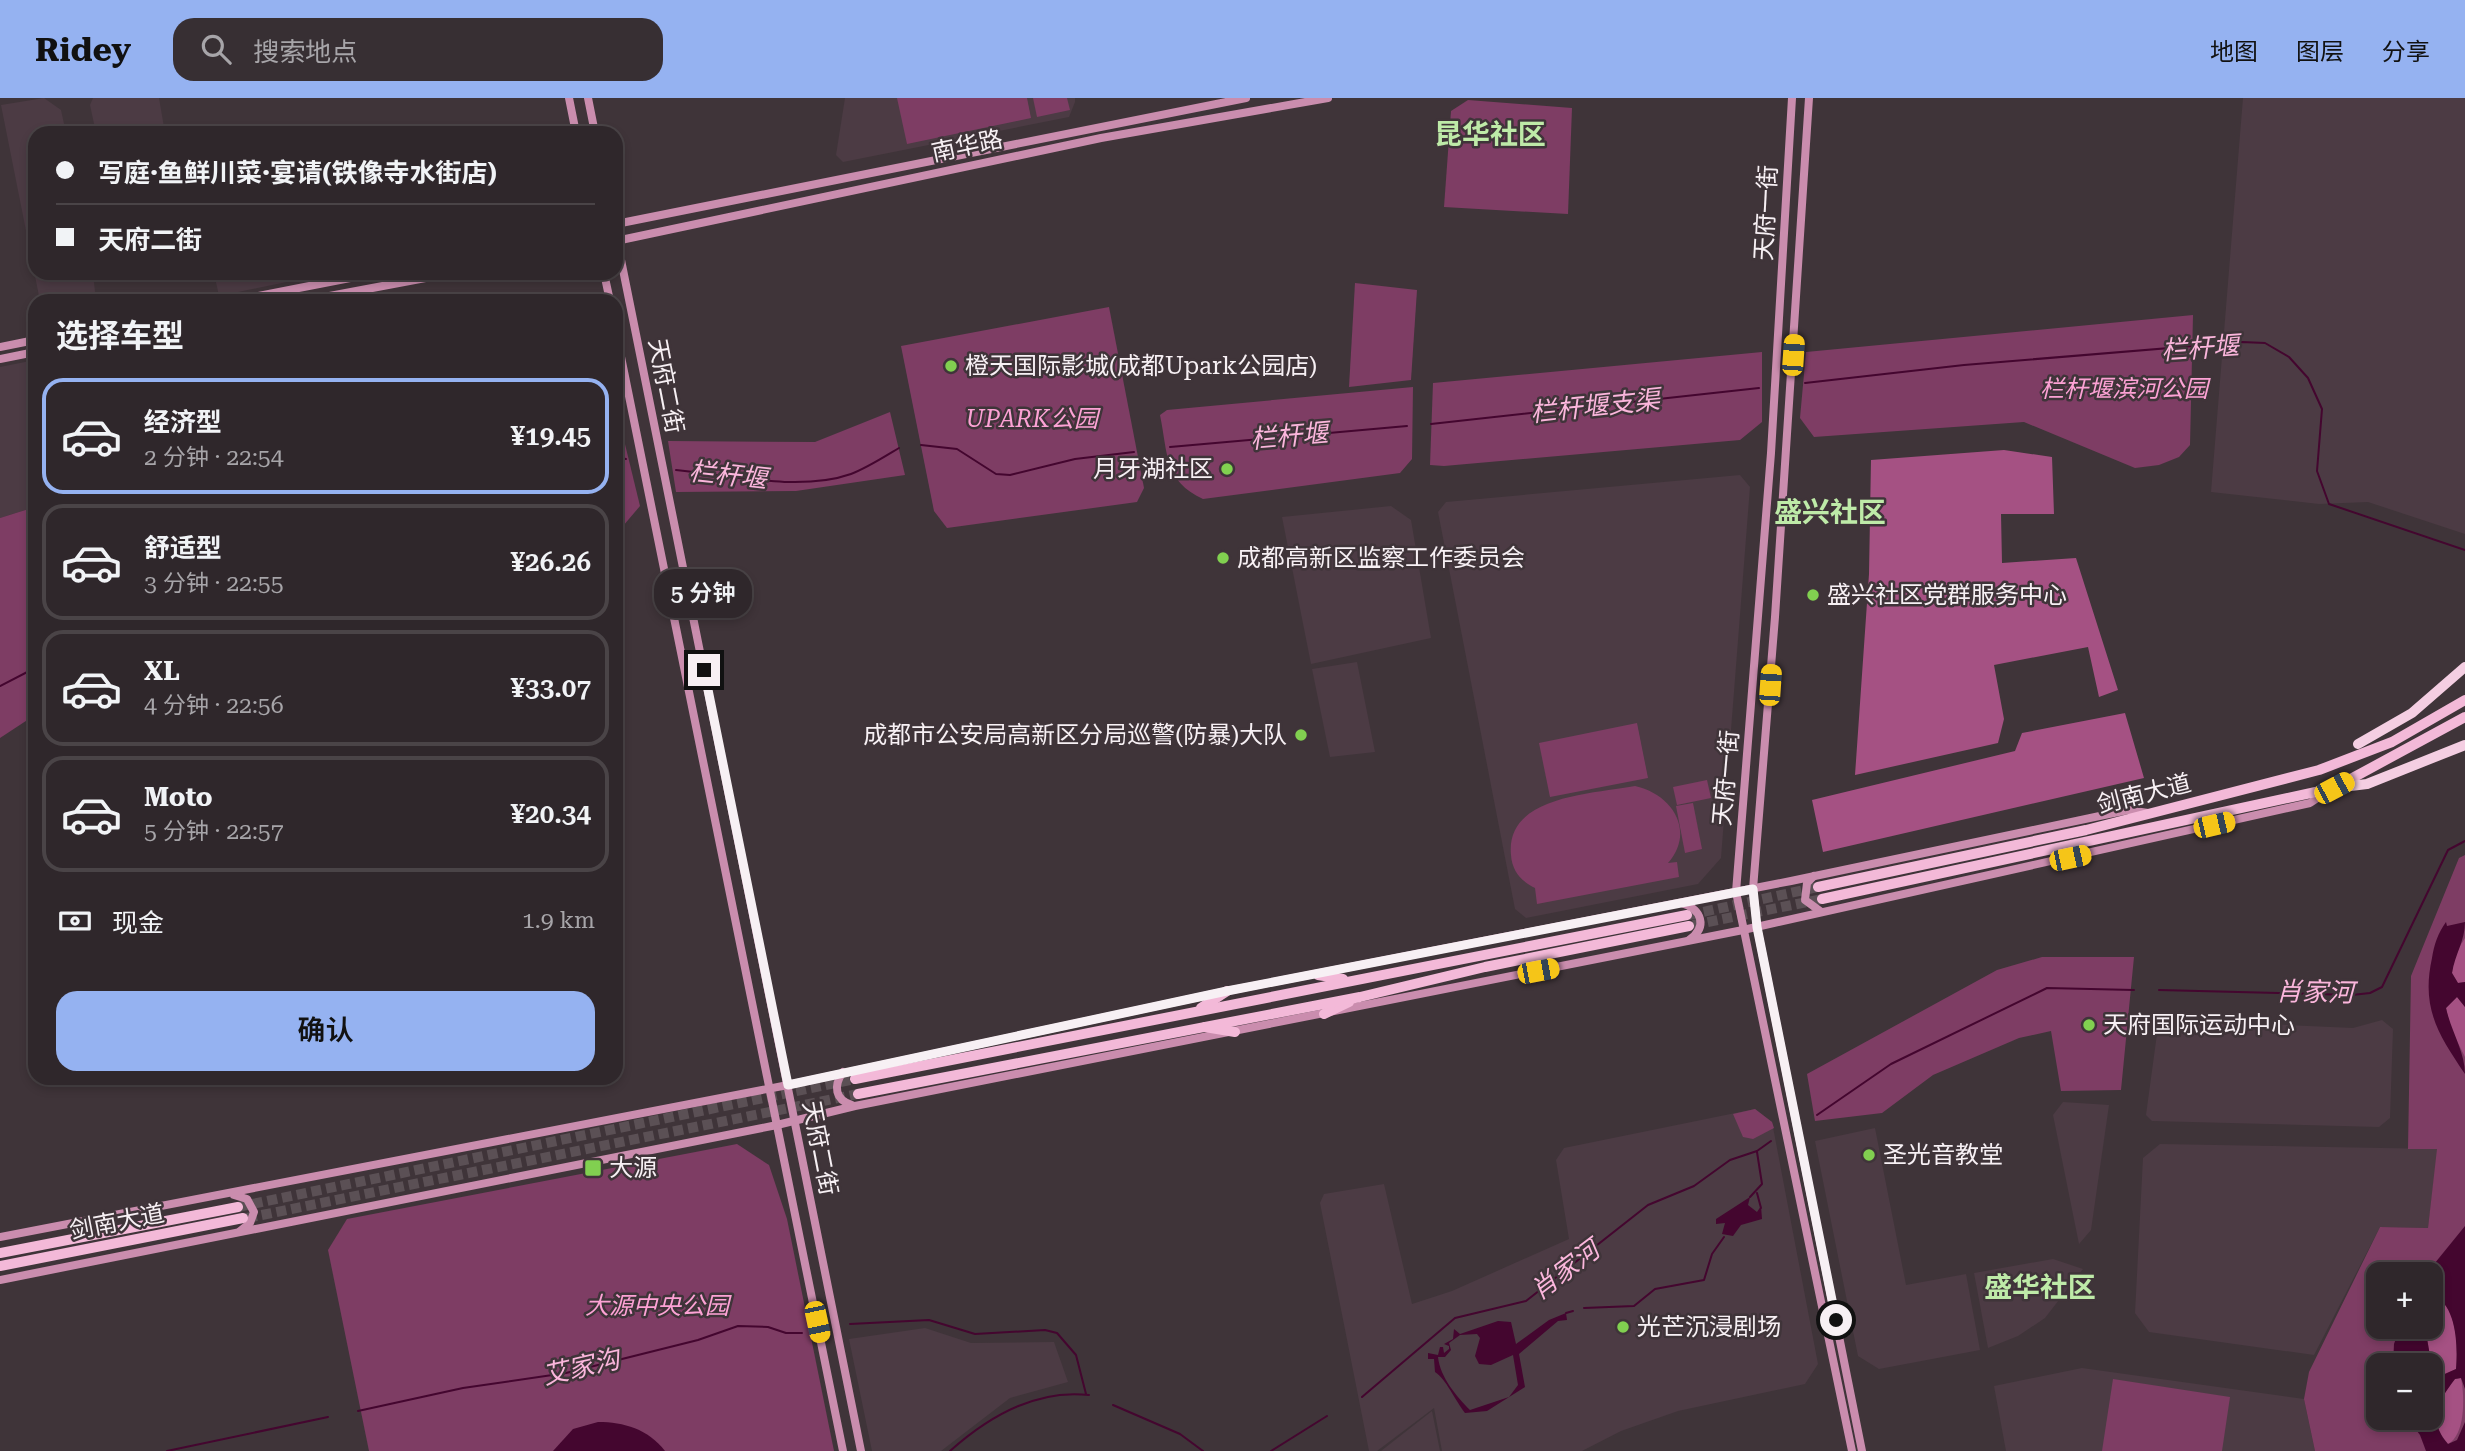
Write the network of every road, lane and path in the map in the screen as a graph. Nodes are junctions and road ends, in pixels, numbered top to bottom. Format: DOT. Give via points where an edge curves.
graph roads {
  1 [pos="569,98"];
  2 [pos="588,98"];
  3 [pos="1245,98"];
  4 [pos="1328,98"];
  5 [pos="1792,98"];
  6 [pos="1809,98"];
  7 [pos="575,126"];
  8 [pos="594,126"];
  9 [pos="623,223"];
  10 [pos="623,238"];
  11 [pos="623,273"];
  12 [pos="340,280"];
  13 [pos="415,280"];
  14 [pos="268,294"];
  15 [pos="340,294"];
  16 [pos="28,341"];
  17 [pos="0,347"];
  18 [pos="28,353"];
  19 [pos="0,359"];
  20 [pos="623,367"];
  21 [pos="2465,667"];
  22 [pos="2465,700"];
  23 [pos="2465,717"];
  24 [pos="2358,744"];
  25 [pos="2465,745"];
  26 [pos="2334,788"];
  27 [pos="2148,813"];
  28 [pos="1814,876"];
  29 [pos="1818,887"];
  30 [pos="1753,889"];
  31 [pos="1736,892"];
  32 [pos="1822,899"];
  33 [pos="1680,902"];
  34 [pos="1820,911"];
  35 [pos="1687,915"];
  36 [pos="1689,926"];
  37 [pos="1757,927"];
  38 [pos="1743,930"];
  39 [pos="1686,942"];
  40 [pos="1318,975"];
  41 [pos="1351,981"];
  42 [pos="1227,991"];
  43 [pos="1360,996"];
  44 [pos="1195,1012"];
  45 [pos="1324,1014"];
  46 [pos="1198,1026"];
  47 [pos="1235,1032"];
  48 [pos="843,1072"];
  49 [pos="855,1079"];
  50 [pos="788,1085"];
  51 [pos="769,1088"];
  52 [pos="858,1094"];
  53 [pos="855,1106"];
  54 [pos="794,1119"];
  55 [pos="776,1125"];
  56 [pos="231,1194"];
  57 [pos="238,1207"];
  58 [pos="243,1218"];
  59 [pos="237,1233"];
  60 [pos="0,1237"];
  61 [pos="0,1253"];
  62 [pos="0,1266"];
  63 [pos="0,1280"];
  64 [pos="843,1451"];
  65 [pos="861,1451"];
  66 [pos="1852,1451"];
  67 [pos="1862,1451"];
  1 -- 7 [label="main road"];
  2 -- 8 [label="main road"];
  3 -- 9 [label="main road, 南华路"];
  4 -- 10 [label="main road, 南华路" via="1101,138"];
  5 -- 31 [label="main road, 天府一街" via="1771,453"];
  6 -- 30 [label="main road, 天府一街"];
  11 -- 50 [label="main road, 天府二街"];
  12 -- 14 [label="main road"];
  13 -- 15 [label="main road"];
  16 -- 17 [label="main road"];
  18 -- 19 [label="main road"];
  20 -- 51 [label="main road, 天府二街"];
  21 -- 24 [label="highway" via="2412,713"];
  22 -- 27 [label="highway, 剑南大道" via="2392,742 2343,762"];
  23 -- 26 [label="highway, 剑南大道"];
  25 -- 26 [label="highway" via="2367,784"];
  26 -- 32 [label="highway, 剑南大道"];
  26 -- 34 [label="main road" via="2310,803"];
  27 -- 28 [label="main road" via="2128,810"];
  27 -- 29 [label="highway, 剑南大道"];
  28 -- 30 [label="main road"];
  28 -- 34 [label="main road" via="1807,883 1805,900"];
  30 -- 31 [label="main road"];
  30 -- 37 [label="main road, 天府一街"];
  31 -- 33 [label="main road"];
  31 -- 38 [label="main road, 天府一街"];
  33 -- 39 [label="main road" via="1695,908 1702,925"];
  33 -- 40 [label="main road"];
  34 -- 37 [label="main road"];
  35 -- 41 [label="highway"];
  36 -- 43 [label="highway"];
  37 -- 38 [label="main road"];
  37 -- 67 [label="main road, 天府一街"];
  38 -- 39 [label="main road"];
  38 -- 66 [label="main road, 天府一街"];
  39 -- 45 [label="main road"];
  40 -- 41 [label="highway"];
  40 -- 42 [label="main road"];
  41 -- 44 [label="highway"];
  42 -- 44 [label="highway"];
  42 -- 48 [label="main road"];
  43 -- 45 [label="highway"];
  43 -- 46 [label="highway"];
  44 -- 49 [label="highway"];
  45 -- 47 [label="main road"];
  46 -- 47 [label="highway"];
  46 -- 52 [label="highway"];
  47 -- 53 [label="main road"];
  48 -- 50 [label="main road"];
  48 -- 53 [label="main road" via="838,1095"];
  50 -- 51 [label="main road"];
  50 -- 54 [label="main road, 天府二街"];
  51 -- 55 [label="main road, 天府二街"];
  51 -- 56 [label="main road"];
  53 -- 54 [label="main road"];
  54 -- 55 [label="main road"];
  54 -- 65 [label="main road, 天府二街"];
  55 -- 59 [label="main road"];
  55 -- 64 [label="main road, 天府二街"];
  56 -- 59 [label="main road" via="247,1199 254,1212 250,1223"];
  56 -- 60 [label="main road"];
  57 -- 61 [label="highway, 剑南大道"];
  58 -- 62 [label="highway, 剑南大道"];
  59 -- 63 [label="main road"];
}
